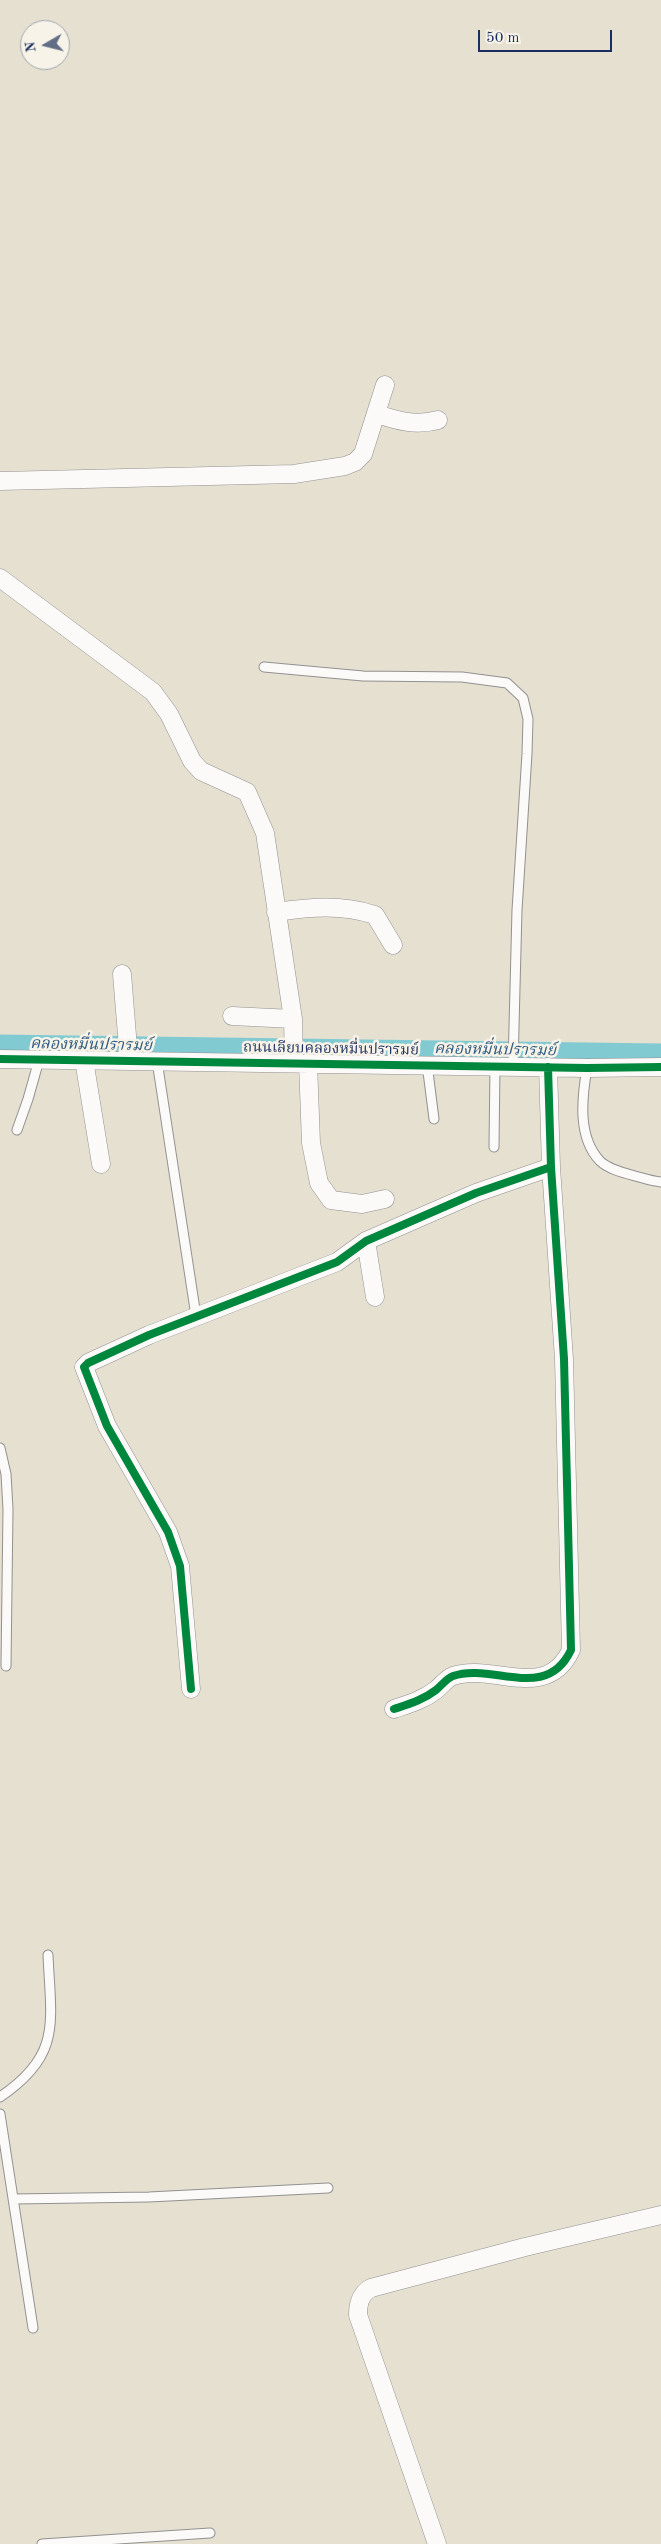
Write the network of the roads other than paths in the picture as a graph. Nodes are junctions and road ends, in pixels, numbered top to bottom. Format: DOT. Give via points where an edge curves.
graph roads {
  1 [pos="385,386"];
  2 [pos="377,414"];
  3 [pos="438,420"];
  4 [pos="0,481"];
  5 [pos="0,578"];
  6 [pos="264,667"];
  7 [pos="276,912"];
  8 [pos="393,945"];
  9 [pos="122,974"];
  10 [pos="232,1016"];
  11 [pos="293,1025"];
  12 [pos="128,1047"];
  13 [pos="513,1052"];
  14 [pos="0,1059"];
  15 [pos="39,1060"];
  16 [pos="84,1060"];
  17 [pos="299,1060"];
  18 [pos="157,1061"];
  19 [pos="427,1064"];
  20 [pos="495,1065"];
  21 [pos="548,1067"];
  22 [pos="661,1067"];
  23 [pos="587,1068"];
  24 [pos="434,1119"];
  25 [pos="17,1130"];
  26 [pos="494,1147"];
  27 [pos="101,1164"];
  28 [pos="551,1167"];
  29 [pos="661,1182"];
  30 [pos="385,1199"];
  31 [pos="366,1241"];
  32 [pos="375,1298"];
  33 [pos="196,1316"];
  34 [pos="0,1448"];
  35 [pos="6,1666"];
  36 [pos="191,1689"];
  37 [pos="394,1709"];
  38 [pos="48,1955"];
  39 [pos="0,2097"];
  40 [pos="0,2114"];
  41 [pos="328,2188"];
  42 [pos="13,2199"];
  43 [pos="661,2215"];
  44 [pos="33,2328"];
  45 [pos="210,2533"];
  46 [pos="42,2544"];
  47 [pos="437,2544"];
  1 -- 2 [label="street"];
  2 -- 3 [label="street" via="423,424"];
  2 -- 4 [label="street" via="363,454 345,466 294,474 210,478"];
  5 -- 7 [label="street" via="153,692 201,771 247,792 265,833"];
  6 -- 13 [label="lane" via="363,676 462,677 507,683 523,698 528,719"];
  7 -- 8 [label="street" via="338,906 356,909 375,915"];
  7 -- 11 [label="street"];
  9 -- 12 [label="street"];
  10 -- 11 [label="street"];
  11 -- 17 [label="street"];
  12 -- 16 [label="street, ถนนเลียบคลองหมื่นปรารมย์"];
  12 -- 18 [label="street, ถนนเลียบคลองหมื่นปรารมย์"];
  13 -- 20 [label="street, ถนนเลียบคลองหมื่นปรารมย์"];
  13 -- 21 [label="street, ถนนเลียบคลองหมื่นปรารมย์"];
  14 -- 15 [label="street, ถนนเลียบคลองหมื่นปรารมย์"];
  15 -- 16 [label="street, ถนนเลียบคลองหมื่นปรารมย์"];
  15 -- 25 [label="lane"];
  16 -- 27 [label="street"];
  17 -- 18 [label="street, ถนนเลียบคลองหมื่นปรารมย์"];
  17 -- 19 [label="street, ถนนเลียบคลองหมื่นปรารมย์"];
  17 -- 30 [label="street" via="319,1183 331,1200 362,1204"];
  18 -- 33 [label="lane"];
  19 -- 20 [label="street, ถนนเลียบคลองหมื่นปรารมย์"];
  19 -- 24 [label="lane"];
  20 -- 26 [label="lane"];
  21 -- 23 [label="street, ถนนเลียบคลองหมื่นปรารมย์"];
  21 -- 28 [label="street"];
  22 -- 23 [label="street, ถนนเลียบคลองหมื่นปรารมย์"];
  23 -- 29 [label="lane" via="582,1096 584,1120 588,1140 600,1161 619,1171"];
  28 -- 31 [label="street" via="476,1193"];
  28 -- 37 [label="street" via="564,1359 572,1650 565,1664 548,1673 525,1680 489,1674 452,1676 417,1701"];
  31 -- 32 [label="street"];
  31 -- 33 [label="street" via="336,1262"];
  33 -- 36 [label="street" via="149,1334 84,1367 107,1426 168,1532 180,1566"];
  34 -- 35 [label="lane" via="6,1474 8,1509"];
  38 -- 39 [label="lane" via="49,2036 43,2055 23,2081"];
  40 -- 42 [label="lane"];
  41 -- 42 [label="lane" via="149,2197"];
  42 -- 44 [label="lane"];
  43 -- 47 [label="street" via="371,2288 363,2295 358,2316"];
  45 -- 46 [label="lane"];
}
